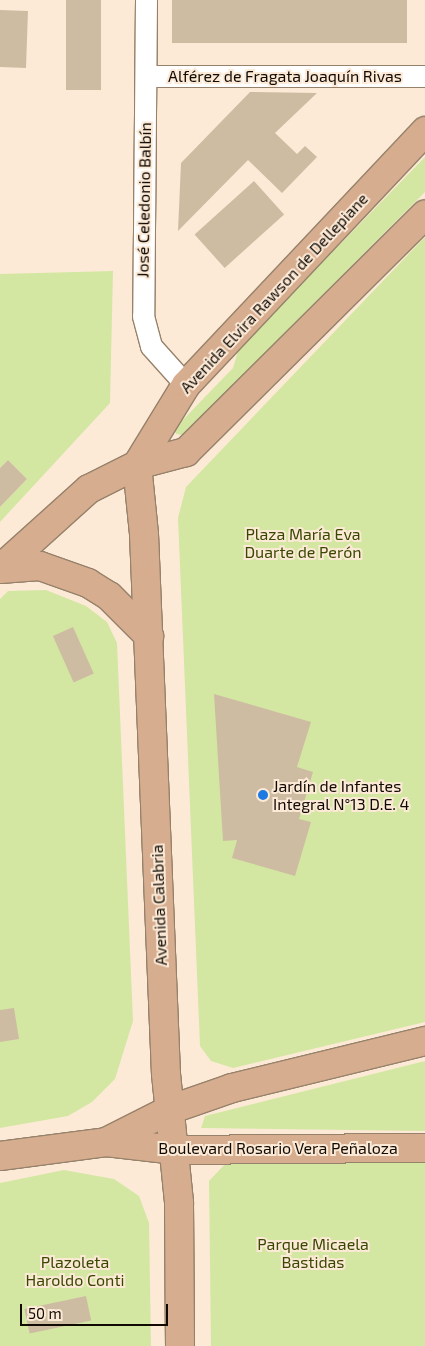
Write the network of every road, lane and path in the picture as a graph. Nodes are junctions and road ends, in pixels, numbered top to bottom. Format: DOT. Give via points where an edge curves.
graph roads {
  1 [pos="146,0"];
  2 [pos="146,76"];
  3 [pos="425,76"];
  4 [pos="425,131"];
  5 [pos="425,215"];
  6 [pos="186,385"];
  7 [pos="137,464"];
  8 [pos="0,569"];
  9 [pos="148,636"];
  10 [pos="425,1042"];
  11 [pos="169,1110"];
  12 [pos="106,1142"];
  13 [pos="425,1148"];
  14 [pos="174,1150"];
  15 [pos="0,1156"];
  16 [pos="180,1346"];
  1 -- 2 [label="street, José Celedonio Balbín"];
  2 -- 3 [label="street, Alférez de Fragata Joaquín Rivas"];
  2 -- 6 [label="street, José Celedonio Balbín" via="143,316 151,346"];
  4 -- 6 [label="main road, Avenida Elvira Rawson de Dellepiane"];
  5 -- 7 [label="main road" via="186,452"];
  6 -- 7 [label="main road, Avenida Elvira Rawson de Dellepiane"];
  7 -- 8 [label="main road" via="89,489"];
  7 -- 9 [label="main road, Avenida Calabria"];
  8 -- 9 [label="main road" via="40,566 88,583 109,596"];
  9 -- 11 [label="main road, Avenida Calabria"];
  10 -- 11 [label="main road, Boulevard Rosario Vera Peñaloza" via="232,1088"];
  11 -- 12 [label="main road, Boulevard Rosario Vera Peñaloza"];
  11 -- 14 [label="main road, Avenida Calabria"];
  12 -- 14 [label="main road, Boulevard Rosario Vera Peñaloza"];
  12 -- 15 [label="main road"];
  13 -- 14 [label="main road, Boulevard Rosario Vera Peñaloza"];
  14 -- 16 [label="main road, Avenida Calabria"];
}
